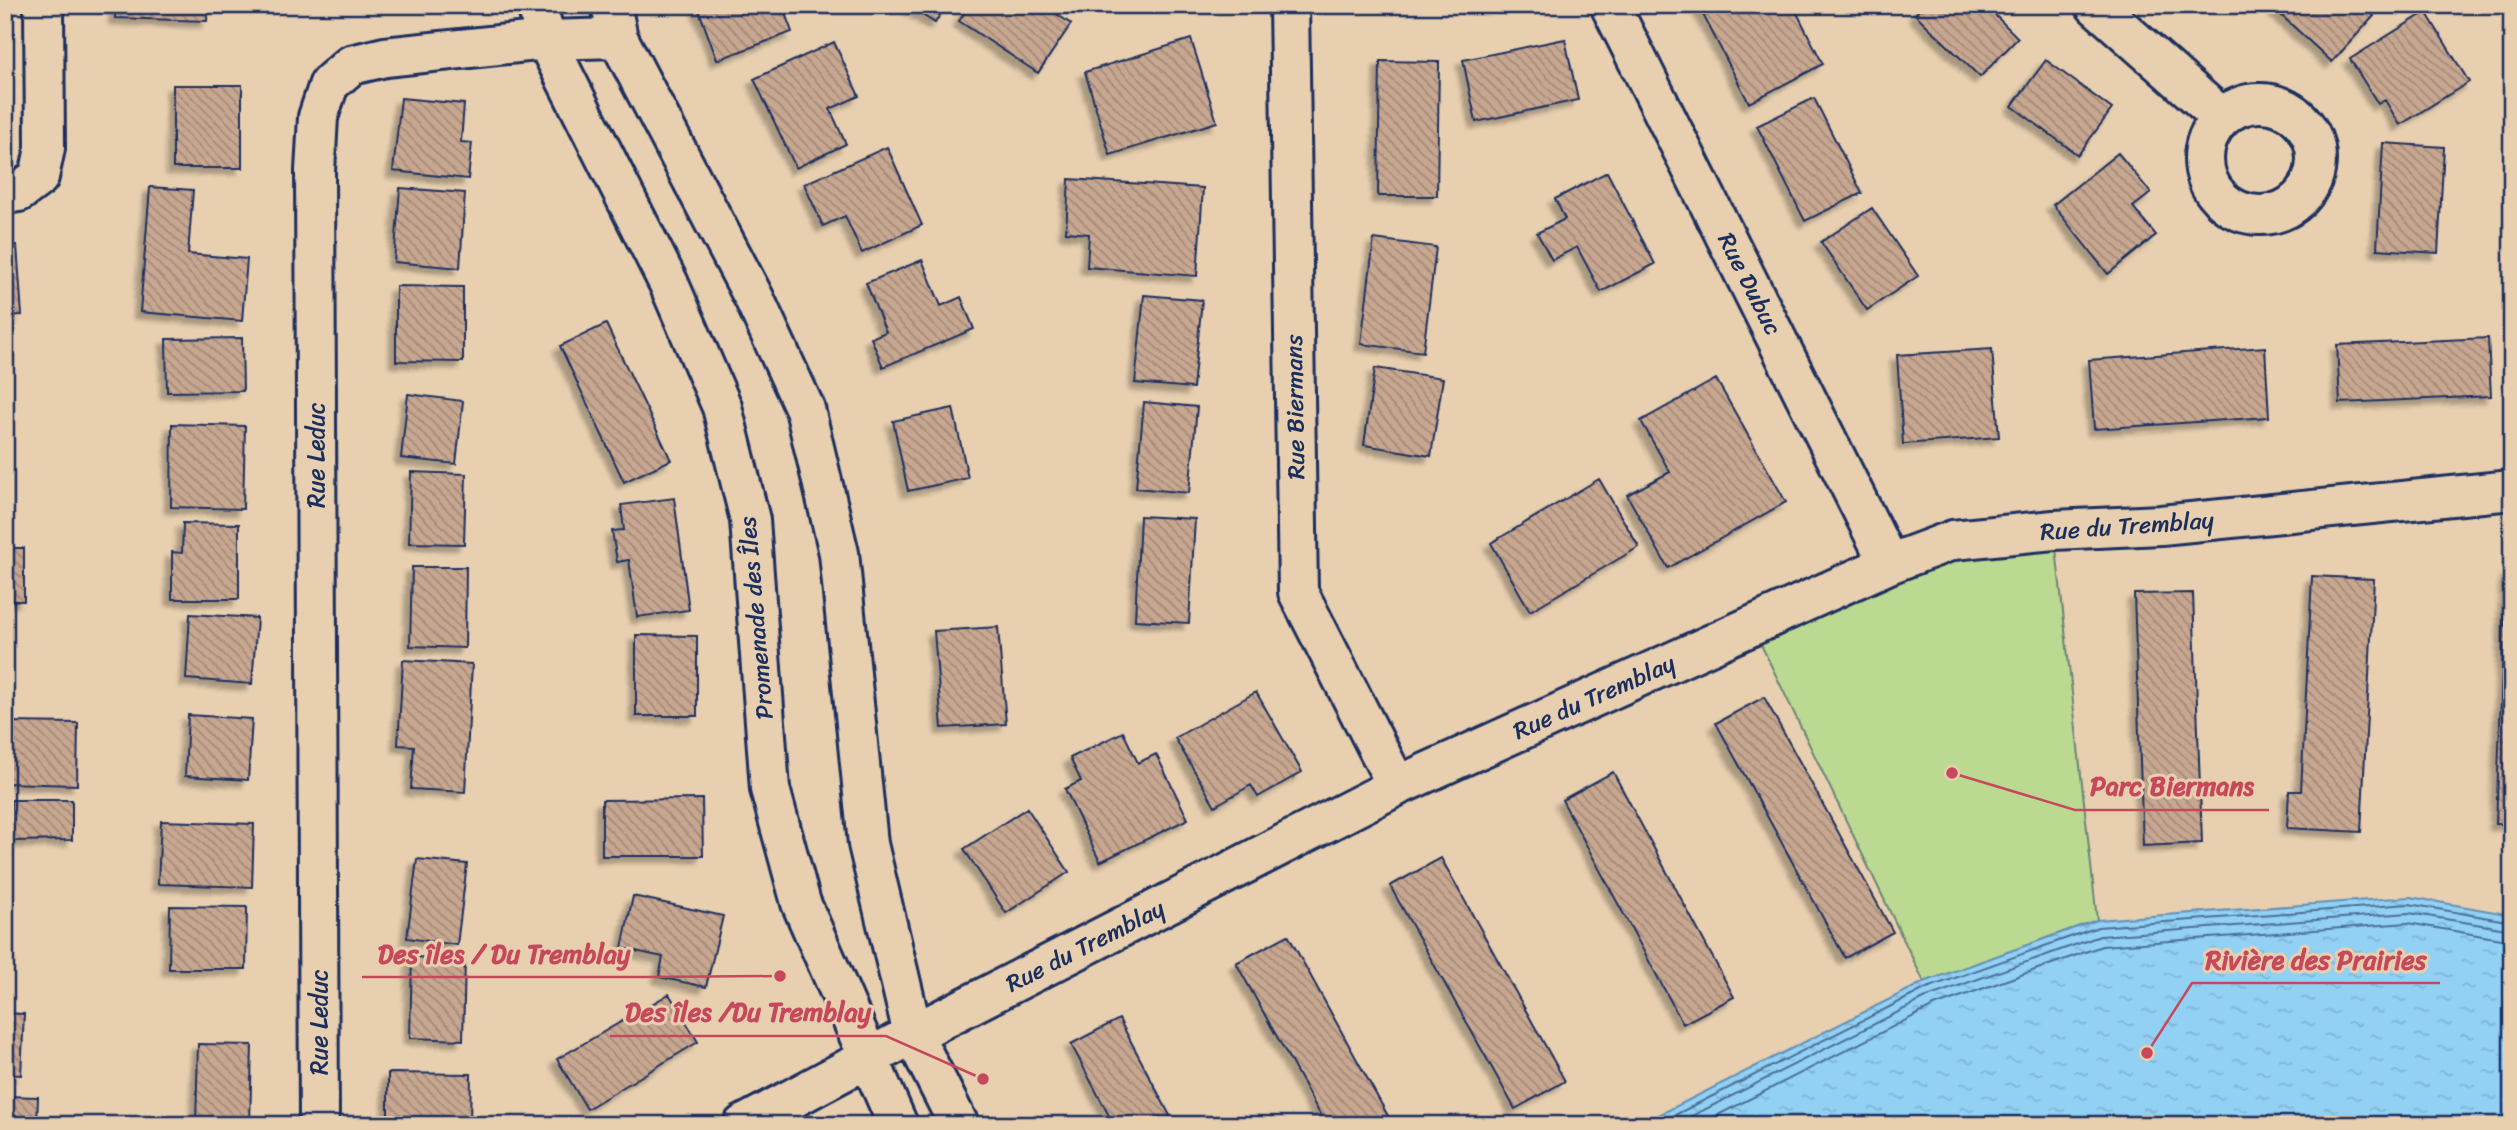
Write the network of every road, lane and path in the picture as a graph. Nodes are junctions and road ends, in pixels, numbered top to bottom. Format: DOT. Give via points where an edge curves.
graph roads {
  1 [pos="44,5"];
  2 [pos="1289,5"];
  3 [pos="1610,5"];
  4 [pos="2095,5"];
  5 [pos="614,22"];
  6 [pos="541,23"];
  7 [pos="2221,117"];
  8 [pos="5,194"];
  9 [pos="2512,490"];
  10 [pos="1889,564"];
  11 [pos="1396,786"];
  12 [pos="913,1034"];
  13 [pos="868,1059"];
  14 [pos="319,1125"];
  15 [pos="743,1125"];
  16 [pos="898,1125"];
  17 [pos="959,1125"];
  1 -- 8 [label="street" via="45,148 39,177 19,192"];
  2 -- 11 [label="street, Rue Biermans" via="1298,592"];
  3 -- 10 [label="street, Rue Dubuc"];
  4 -- 7 [label="street"];
  5 -- 6 [label="street, Rue Leduc"];
  5 -- 12 [label="street" via="805,409 839,553 868,844"];
  6 -- 13 [label="street, Promenade des Îles" via="669,284 722,407 750,520 770,789 801,903"];
  6 -- 14 [label="street, Rue Leduc" via="351,65 330,84 318,117"];
  9 -- 10 [label="street, Rue du Tremblay" via="2161,525 1953,540"];
  10 -- 11 [label="street, Rue du Tremblay"];
  11 -- 12 [label="street, Rue du Tremblay"];
  12 -- 13 [label="street, Rue du Tremblay"];
  12 -- 17 [label="street"];
  13 -- 15 [label="street, Rue du Tremblay"];
  13 -- 16 [label="street, Promenade des Îles"];
}
